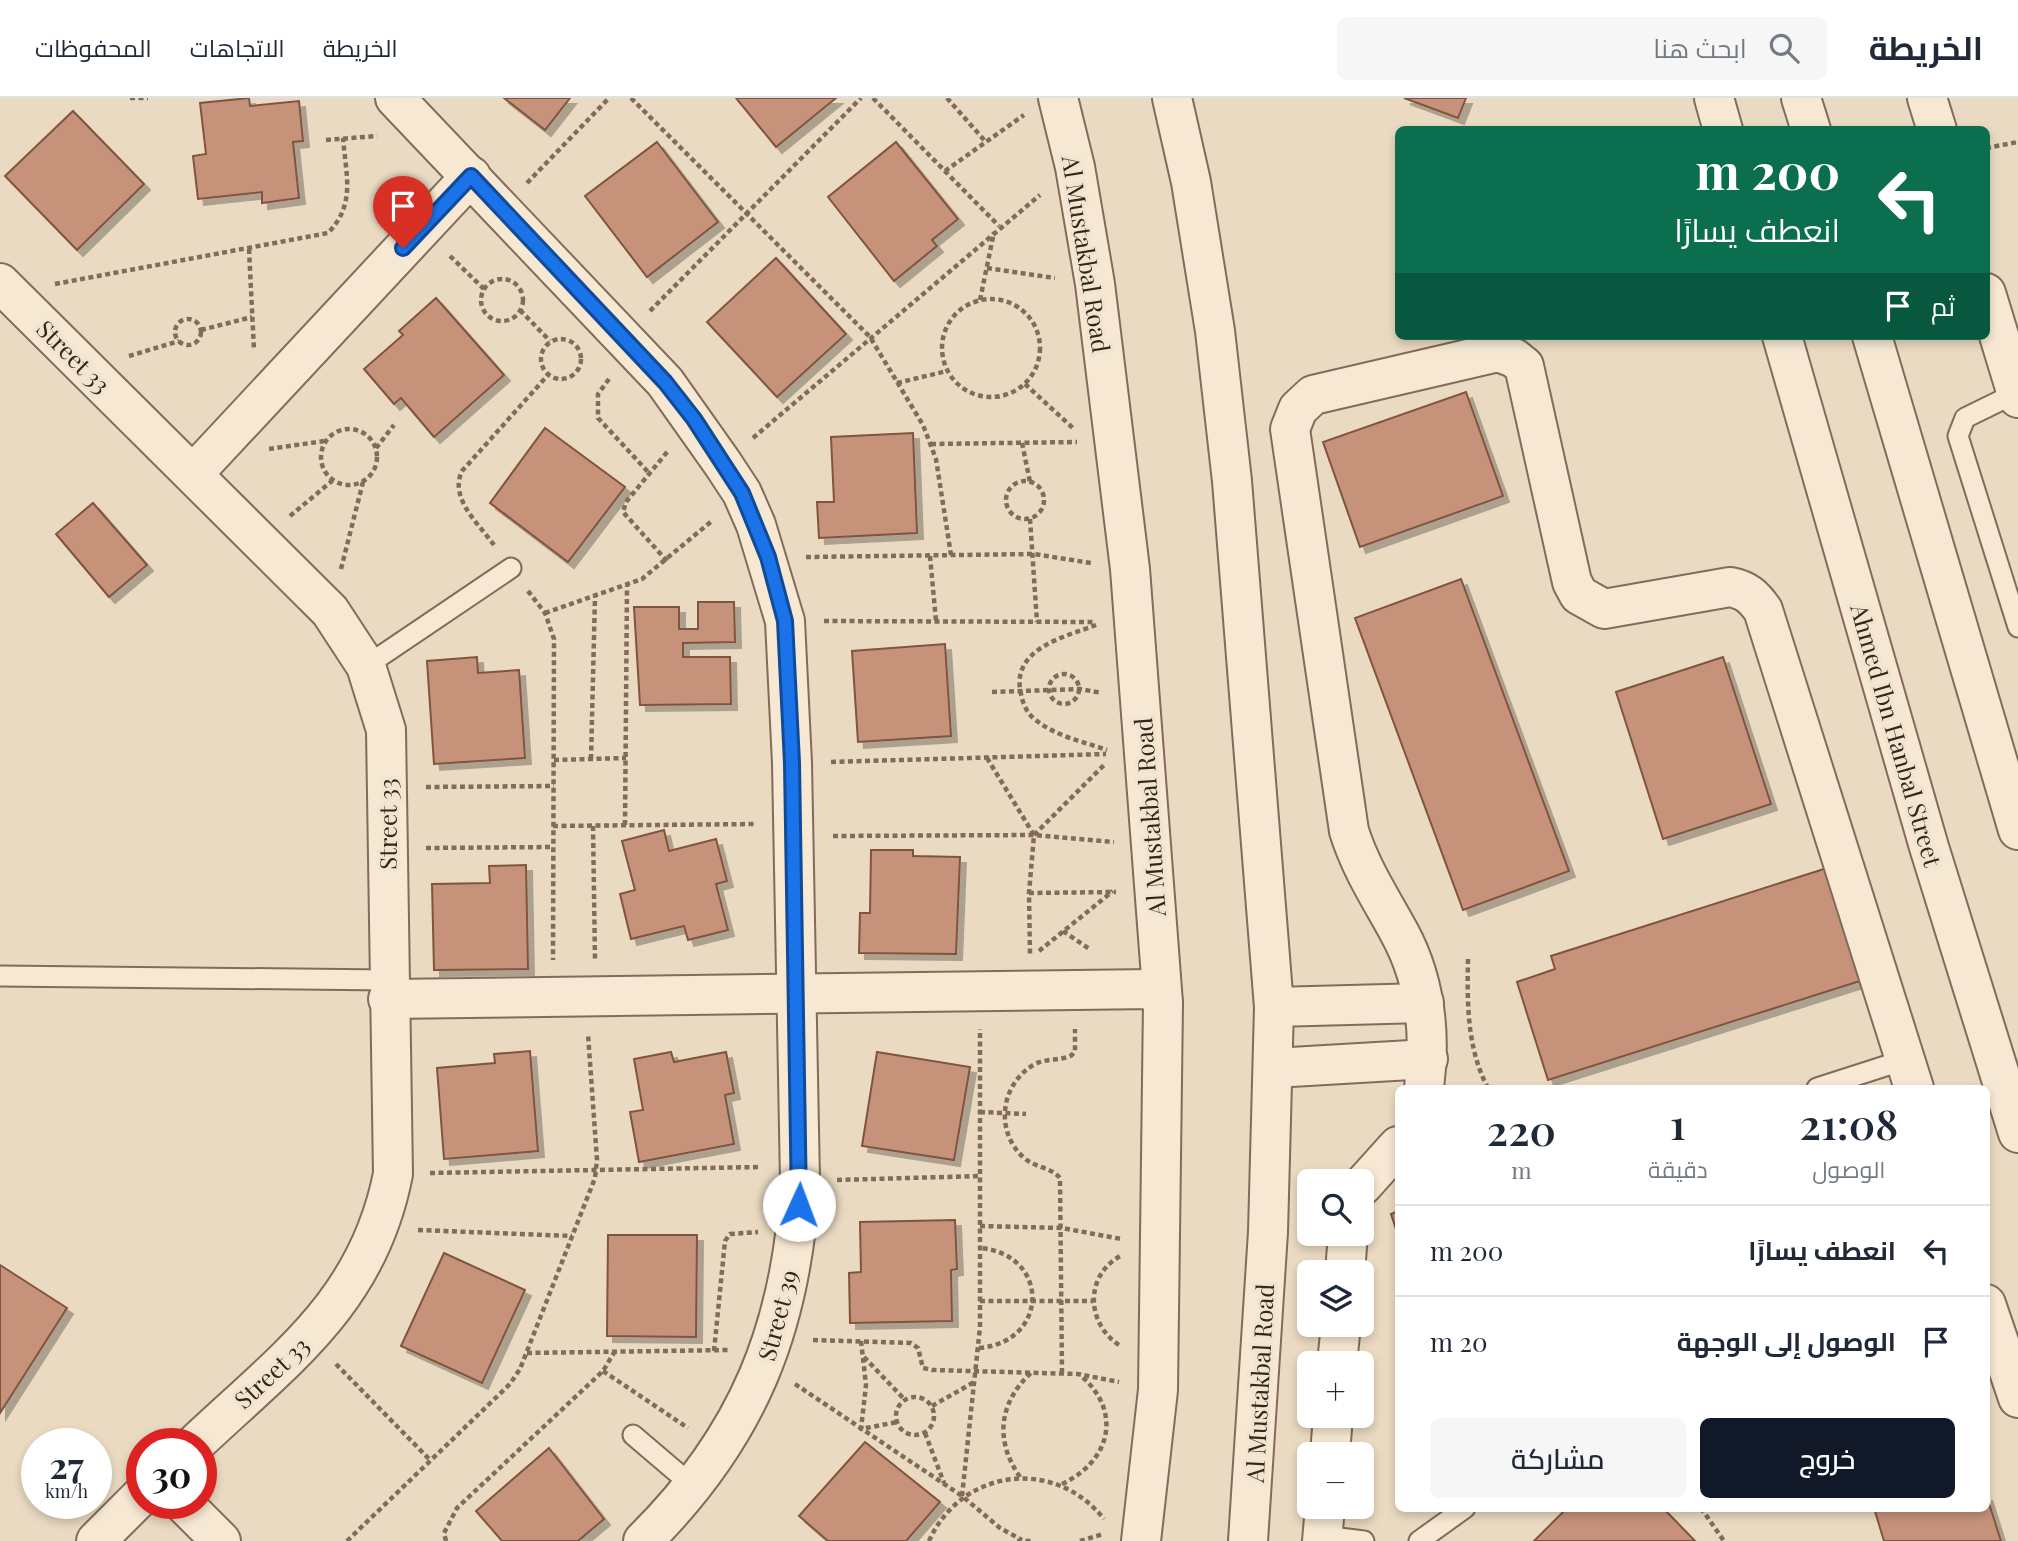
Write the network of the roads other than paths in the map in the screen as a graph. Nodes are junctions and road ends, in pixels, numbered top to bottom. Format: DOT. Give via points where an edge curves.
graph roads {
  1 [pos="395,98"];
  2 [pos="1172,98"];
  3 [pos="1714,98"];
  4 [pos="1801,98"];
  5 [pos="1927,98"];
  6 [pos="1043,105"];
  7 [pos="1722,126"];
  8 [pos="1810,126"];
  9 [pos="1936,126"];
  10 [pos="471,176"];
  11 [pos="5,288"];
  12 [pos="1990,306"];
  13 [pos="1783,340"];
  14 [pos="1873,340"];
  15 [pos="2017,396"];
  16 [pos="193,474"];
  17 [pos="511,568"];
  18 [pos="2018,627"];
  19 [pos="366,667"];
  20 [pos="2018,830"];
  21 [pos="0,976"];
  22 [pos="388,989"];
  23 [pos="796,993"];
  24 [pos="1163,1003"];
  25 [pos="1424,1003"];
  26 [pos="1274,1007"];
  27 [pos="1274,1068"];
  28 [pos="1426,1074"];
  29 [pos="1909,1074"];
  30 [pos="1837,1085"];
  31 [pos="2018,1133"];
  32 [pos="1395,1149"];
  33 [pos="1374,1173"];
  34 [pos="1990,1316"];
  35 [pos="2018,1398"];
  36 [pos="212,1428"];
  37 [pos="633,1435"];
  38 [pos="694,1487"];
  39 [pos="126,1511"];
  40 [pos="1459,1512"];
  41 [pos="199,1519"];
  42 [pos="1323,1528"];
  43 [pos="1127,1536"];
  44 [pos="96,1541"];
  45 [pos="221,1541"];
  46 [pos="643,1541"];
  47 [pos="1248,1541"];
  48 [pos="1364,1541"];
  49 [pos="1419,1541"];
  1 -- 10 [label="street, Street 39"];
  2 -- 26 [label="street, Al Mustakbal Road" via="1213,317 1232,481"];
  3 -- 7 [label="street"];
  4 -- 8 [label="street"];
  5 -- 9 [label="street"];
  6 -- 24 [label="street, Al Mustakbal Road" via="1075,167 1095,284 1130,569"];
  10 -- 16 [label="street"];
  10 -- 23 [label="street, Street 39" via="694,419 733,478 768,557 785,621"];
  11 -- 16 [label="street, Street 33"];
  12 -- 15 [label="street"];
  13 -- 31 [label="street, Ahmed Ibn Hanbal Street" via="1929,847"];
  14 -- 20 [label="street"];
  15 -- 18 [label="lane" via="1965,418 1958,436"];
  16 -- 19 [label="street, Street 33" via="330,611"];
  17 -- 19 [label="lane"];
  19 -- 22 [label="street, Street 33" via="386,730"];
  21 -- 22 [label="lane"];
  22 -- 23 [label="street" via="578,996"];
  22 -- 36 [label="street, Street 33" via="393,1174 379,1229 350,1286 310,1336"];
  23 -- 24 [label="street" via="1153,989"];
  23 -- 38 [label="street, Street 39" via="800,1174 788,1284 769,1351 721,1449"];
  24 -- 43 [label="street, Al Mustakbal Road" via="1158,1390"];
  25 -- 26 [label="street"];
  25 -- 28 [label="street"];
  25 -- 29 [label="street" via="1415,967 1366,878 1349,831 1290,429 1298,409 1313,395 1498,352 1524,366 1572,582 1579,595 1604,609 1730,587 1755,598 1763,610"];
  26 -- 27 [label="street, Al Mustakbal Road"];
  27 -- 28 [label="street"];
  27 -- 47 [label="street, Al Mustakbal Road"];
  29 -- 30 [label="lane"];
  32 -- 33 [label="street"];
  34 -- 35 [label="street"];
  37 -- 38 [label="lane"];
  38 -- 46 [label="street, Street 39"];
  39 -- 44 [label="street"];
  40 -- 49 [label="lane"];
  41 -- 45 [label="street"];
  42 -- 48 [label="lane"];
}
